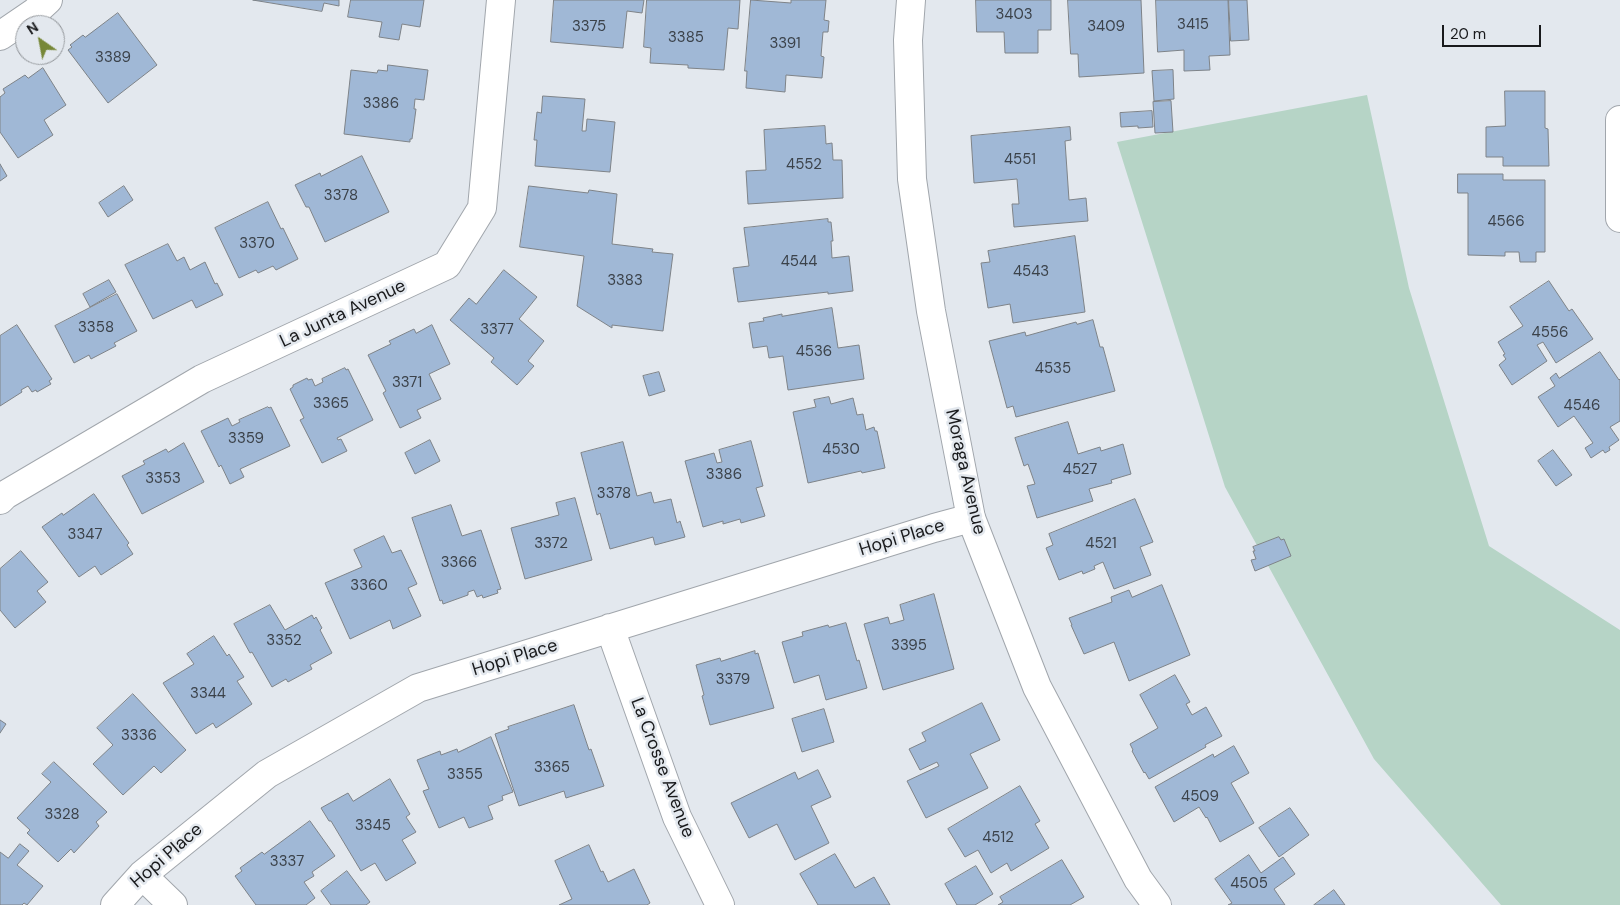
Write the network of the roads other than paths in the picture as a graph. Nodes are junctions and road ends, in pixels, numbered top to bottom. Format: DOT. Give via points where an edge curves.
graph roads {
  1 [pos="48,0"];
  2 [pos="501,0"];
  3 [pos="911,0"];
  4 [pos="0,36"];
  5 [pos="1620,120"];
  6 [pos="1620,218"];
  7 [pos="0,500"];
  8 [pos="971,518"];
  9 [pos="610,628"];
  10 [pos="142,875"];
  11 [pos="114,905"];
  12 [pos="173,905"];
  13 [pos="720,905"];
  14 [pos="1157,905"];
  1 -- 4 [label="street"];
  2 -- 7 [label="street, La Junta Avenue" via="482,208 447,265 202,379"];
  3 -- 8 [label="street, Moraga Avenue" via="908,40 912,179 931,311"];
  5 -- 6 [label="street"];
  8 -- 9 [label="street, Hopi Place"];
  8 -- 14 [label="street, Moraga Avenue" via="1037,687 1138,879"];
  9 -- 10 [label="street, Hopi Place" via="418,688 267,774"];
  9 -- 13 [label="street, La Crosse Avenue" via="677,817"];
  10 -- 11 [label="street, Hopi Place"];
  10 -- 12 [label="street"];
}
